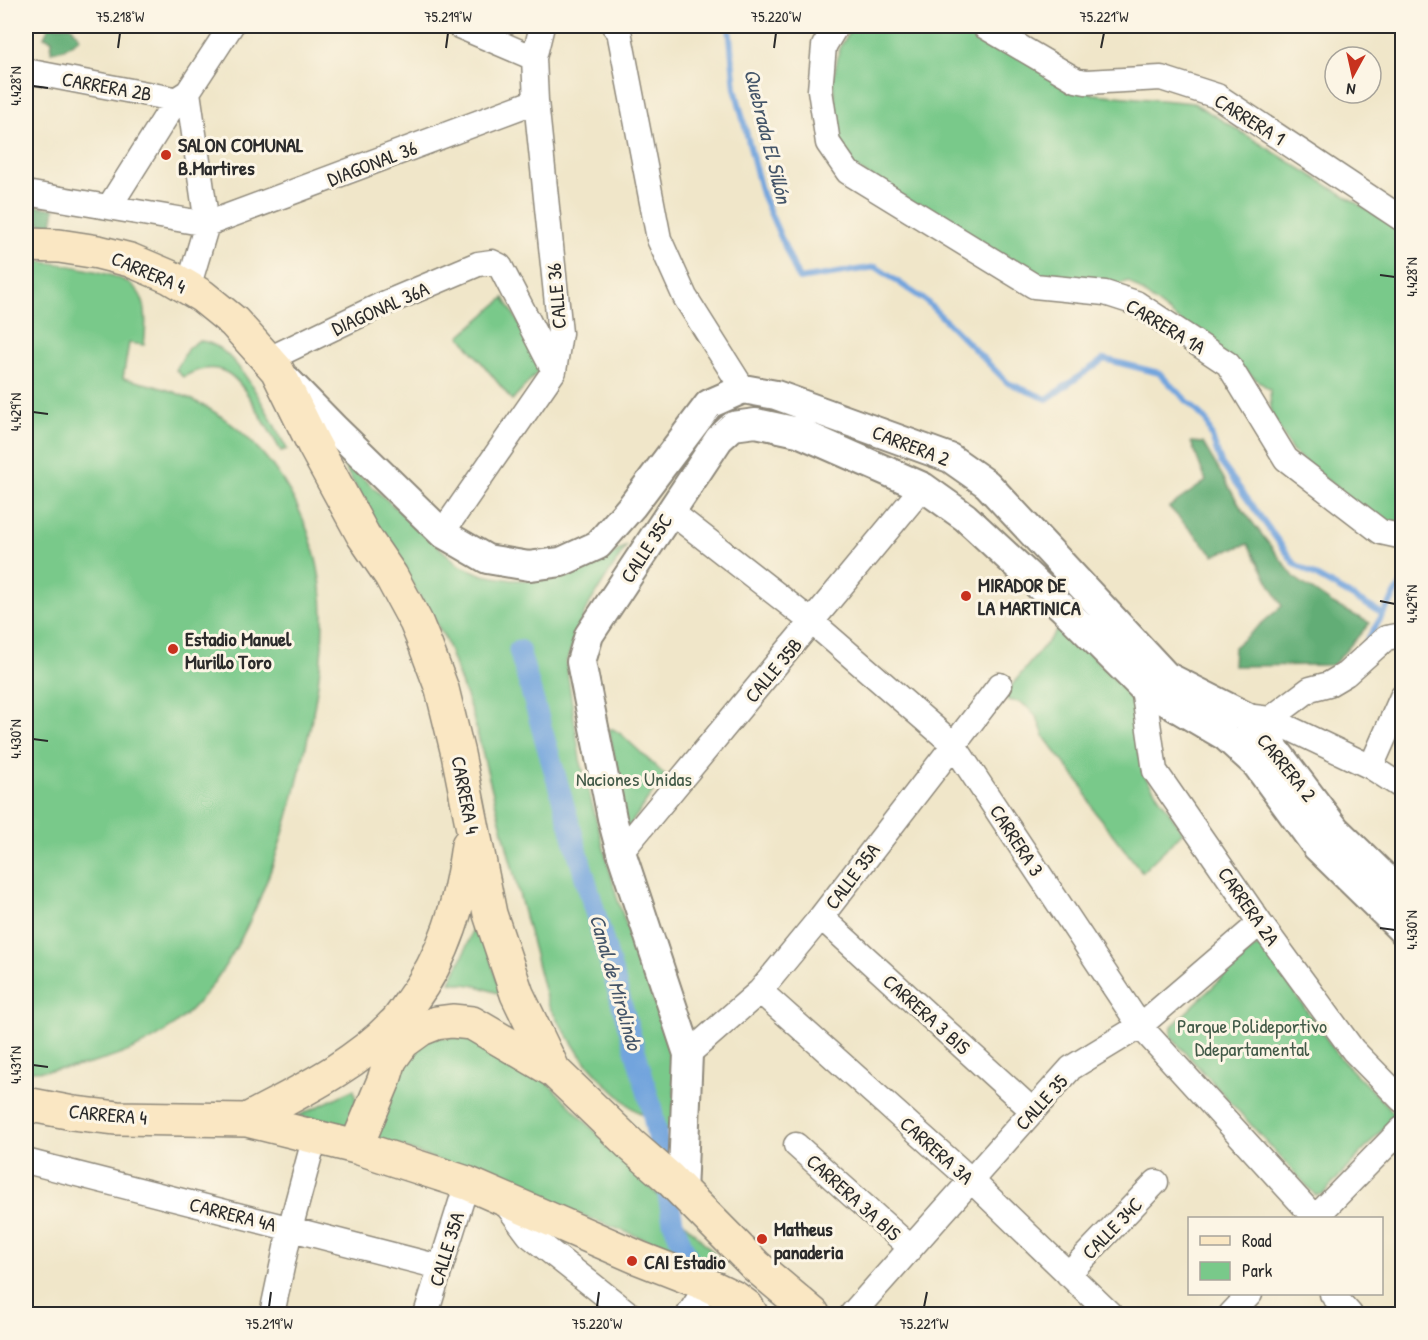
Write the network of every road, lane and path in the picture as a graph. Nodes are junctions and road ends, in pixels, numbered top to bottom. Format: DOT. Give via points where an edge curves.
graph roads {
  1 [pos="231,26"];
  2 [pos="459,26"];
  3 [pos="542,26"];
  4 [pos="615,26"];
  5 [pos="836,26"];
  6 [pos="984,26"];
  7 [pos="534,58"];
  8 [pos="26,71"];
  9 [pos="184,98"];
  10 [pos="536,101"];
  11 [pos="26,193"];
  12 [pos="109,207"];
  13 [pos="1402,219"];
  14 [pos="207,224"];
  15 [pos="26,245"];
  16 [pos="188,288"];
  17 [pos="273,365"];
  18 [pos="555,371"];
  19 [pos="744,388"];
  20 [pos="719,439"];
  21 [pos="923,487"];
  22 [pos="670,511"];
  23 [pos="442,533"];
  24 [pos="1401,533"];
  25 [pos="561,562"];
  26 [pos="812,622"];
  27 [pos="1402,635"];
  28 [pos="1000,685"];
  29 [pos="1143,688"];
  30 [pos="1402,698"];
  31 [pos="1258,718"];
  32 [pos="953,744"];
  33 [pos="1371,767"];
  34 [pos="1402,787"];
  35 [pos="468,801"];
  36 [pos="621,852"];
  37 [pos="1402,894"];
  38 [pos="821,917"];
  39 [pos="1260,922"];
  40 [pos="1402,930"];
  41 [pos="760,991"];
  42 [pos="1140,1026"];
  43 [pos="688,1054"];
  44 [pos="554,1071"];
  45 [pos="1402,1100"];
  46 [pos="26,1104"];
  47 [pos="1033,1111"];
  48 [pos="117,1118"];
  49 [pos="247,1120"];
  50 [pos="1402,1129"];
  51 [pos="26,1131"];
  52 [pos="315,1136"];
  53 [pos="796,1145"];
  54 [pos="356,1147"];
  55 [pos="26,1161"];
  56 [pos="971,1180"];
  57 [pos="1156,1182"];
  58 [pos="467,1183"];
  59 [pos="676,1186"];
  60 [pos="502,1198"];
  61 [pos="1314,1217"];
  62 [pos="1316,1217"];
  63 [pos="290,1229"];
  64 [pos="911,1248"];
  65 [pos="756,1266"];
  66 [pos="440,1267"];
  67 [pos="1068,1274"];
  68 [pos="724,1295"];
  69 [pos="1248,1295"];
  70 [pos="1334,1295"];
  71 [pos="272,1314"];
  72 [pos="426,1314"];
  73 [pos="629,1314"];
  74 [pos="689,1314"];
  75 [pos="813,1314"];
  76 [pos="852,1314"];
  77 [pos="1110,1314"];
  78 [pos="1231,1314"];
  79 [pos="1350,1314"];
  1 -- 9 [label="street"];
  2 -- 7 [label="street"];
  3 -- 7 [label="street, CALLE 36"];
  4 -- 19 [label="street" via="659,239 685,297"];
  5 -- 24 [label="street, CARRERA 1A" via="824,46 820,90 828,143 848,172 1034,286 1105,293 1136,303 1228,364 1286,459 1381,532"];
  6 -- 13 [label="street, CARRERA 1" via="1076,80 1161,78 1217,96"];
  7 -- 10 [label="street, CALLE 36"];
  8 -- 9 [label="street, CARRERA 2B"];
  9 -- 12 [label="street"];
  9 -- 14 [label="street"];
  10 -- 14 [label="street, DIAGONAL 36"];
  10 -- 18 [label="street, CALLE 36" via="560,333"];
  11 -- 12 [label="street"];
  12 -- 14 [label="street"];
  14 -- 16 [label="street"];
  15 -- 16 [label="main road, CARRERA 4" via="98,252 150,268"];
  16 -- 17 [label="main road, CARRERA 4" via="234,322"];
  17 -- 18 [label="street, DIAGONAL 36A" via="381,305 478,264 492,262 500,266"];
  17 -- 23 [label="street, CARRERA 4"];
  17 -- 35 [label="main road, CARRERA 4" via="352,515 416,622 442,689"];
  18 -- 23 [label="street, CALLE 36"];
  19 -- 25 [label="street, CALLE 35C" via="708,404 598,545"];
  19 -- 31 [label="street, CARRERA 2" via="776,395 950,458 987,484 1166,676"];
  20 -- 21 [label="street, CARRERA 2" via="733,426 756,423 798,432"];
  20 -- 22 [label="street, CALLE 35C"];
  21 -- 26 [label="street, CALLE 35B"];
  21 -- 29 [label="street, CARRERA 2" via="965,517"];
  22 -- 26 [label="street, CARRERA 3"];
  22 -- 36 [label="street, CALLE 35C" via="589,635 581,662"];
  23 -- 25 [label="street, CARRERA 4" via="487,559 529,566"];
  26 -- 32 [label="street, CARRERA 3"];
  26 -- 36 [label="street, CALLE 35B"];
  27 -- 31 [label="street" via="1386,638 1329,684 1310,689"];
  28 -- 32 [label="street, CALLE 35A"];
  29 -- 39 [label="street, CARRERA 2A" via="1155,771"];
  29 -- 40 [label="street, CARRERA 2" via="1225,736 1257,765 1317,847"];
  30 -- 33 [label="street"];
  31 -- 33 [label="street"];
  31 -- 37 [label="street, CARRERA 2" via="1274,748 1335,829"];
  32 -- 38 [label="street, CALLE 35A"];
  32 -- 42 [label="street, CARRERA 3"];
  33 -- 34 [label="street"];
  35 -- 44 [label="main road, CARRERA 4" via="490,914 518,994"];
  35 -- 49 [label="main road" via="462,887 442,951 420,989 394,1025 357,1055"];
  36 -- 43 [label="street"];
  38 -- 41 [label="street, CALLE 35A"];
  38 -- 47 [label="street, CARRERA 3 BIS"];
  39 -- 42 [label="street, CALLE 35"];
  39 -- 45 [label="street, CARRERA 2A" via="1353,1050"];
  41 -- 43 [label="street, CALLE 35A"];
  41 -- 56 [label="street, CARRERA 3A"];
  42 -- 47 [label="street, CALLE 35" via="1071,1068"];
  42 -- 61 [label="street, CARRERA 3"];
  43 -- 59 [label="street"];
  44 -- 54 [label="main road" via="472,1023 452,1021 428,1026 403,1042 390,1060"];
  44 -- 59 [label="main road, CARRERA 4"];
  46 -- 48 [label="main road, CARRERA 4"];
  47 -- 56 [label="street, CALLE 35"];
  48 -- 49 [label="main road, CARRERA 4"];
  48 -- 51 [label="main road"];
  49 -- 52 [label="main road, CARRERA 4"];
  50 -- 62 [label="street"];
  52 -- 54 [label="main road, CARRERA 4"];
  52 -- 63 [label="street"];
  53 -- 64 [label="street, CARRERA 3A BIS"];
  54 -- 58 [label="main road, CARRERA 4"];
  55 -- 63 [label="street, CARRERA 4A"];
  56 -- 64 [label="street, CALLE 35"];
  56 -- 67 [label="street, CARRERA 3A"];
  57 -- 67 [label="street, CALLE 34C"];
  58 -- 60 [label="main road, CARRERA 4"];
  58 -- 66 [label="street, CALLE 35A"];
  59 -- 65 [label="main road, CARRERA 4"];
  60 -- 68 [label="main road, CARRERA 4"];
  60 -- 73 [label="street" via="530,1235"];
  63 -- 66 [label="street, CARRERA 4A"];
  63 -- 71 [label="street"];
  64 -- 76 [label="street, CALLE 35"];
  65 -- 68 [label="main road" via="761,1278 757,1290 747,1297"];
  65 -- 75 [label="main road, CARRERA 4"];
  66 -- 72 [label="street, CALLE 35A"];
  67 -- 77 [label="street, CARRERA 3A"];
  68 -- 74 [label="street"];
  69 -- 78 [label="street"];
  70 -- 79 [label="street"];
}
